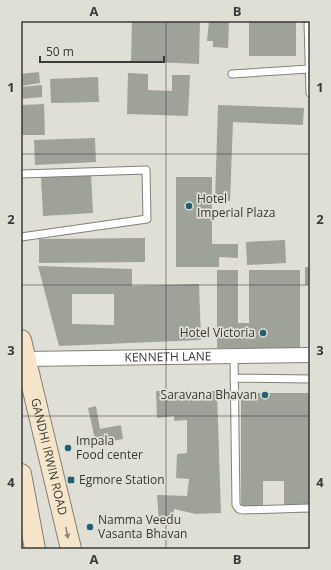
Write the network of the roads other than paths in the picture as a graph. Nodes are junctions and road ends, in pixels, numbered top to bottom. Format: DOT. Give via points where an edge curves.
graph roads {
  1 [pos="308,21"];
  2 [pos="309,69"];
  3 [pos="232,74"];
  4 [pos="310,94"];
  5 [pos="21,174"];
  6 [pos="21,237"];
  7 [pos="23,350"];
  8 [pos="310,355"];
  9 [pos="234,356"];
  10 [pos="234,378"];
  11 [pos="310,379"];
  12 [pos="22,480"];
  13 [pos="310,508"];
  14 [pos="35,549"];
  15 [pos="70,549"];
  1 -- 2 [label="lane"];
  2 -- 3 [label="lane"];
  2 -- 4 [label="lane"];
  5 -- 6 [label="lane" via="146,170 147,219"];
  7 -- 9 [label="street, KENNETH LANE"];
  7 -- 15 [label="main road, GANDHI IRWIN ROAD, one-way"];
  8 -- 9 [label="street, KENNETH LANE"];
  9 -- 10 [label="lane"];
  10 -- 11 [label="lane"];
  10 -- 13 [label="lane" via="236,505 243,510"];
  12 -- 14 [label="main road"];
}
